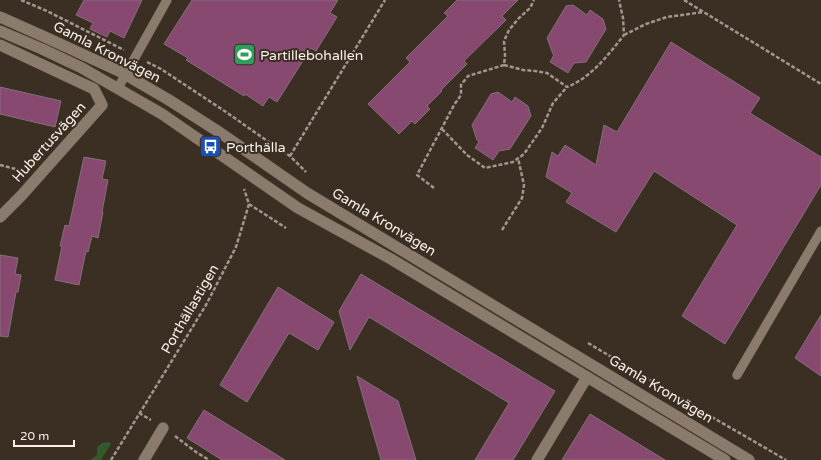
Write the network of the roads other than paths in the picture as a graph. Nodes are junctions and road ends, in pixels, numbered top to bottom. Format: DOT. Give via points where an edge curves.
graph roads {
  1 [pos="168,0"];
  2 [pos="0,17"];
  3 [pos="0,31"];
  4 [pos="0,45"];
  5 [pos="126,75"];
  6 [pos="118,88"];
  7 [pos="0,216"];
  8 [pos="821,231"];
  9 [pos="737,375"];
  10 [pos="587,377"];
  11 [pos="163,428"];
  12 [pos="144,460"];
  13 [pos="537,460"];
  14 [pos="725,460"];
  15 [pos="749,460"];
  1 -- 5 [label="lane"];
  2 -- 5 [label="street, Gamla Kronvägen"];
  3 -- 6 [label="street, Gamla Kronvägen" via="82,68"];
  4 -- 7 [label="street, Hubertusvägen" via="94,89 102,105"];
  5 -- 6 [label="lane"];
  5 -- 15 [label="street, Gamla Kronvägen" via="219,132 314,197"];
  6 -- 10 [label="street, Gamla Kronvägen" via="162,114 298,208 391,259"];
  8 -- 9 [label="lane"];
  10 -- 13 [label="street"];
  10 -- 14 [label="street, Gamla Kronvägen"];
  11 -- 12 [label="street"];
}
